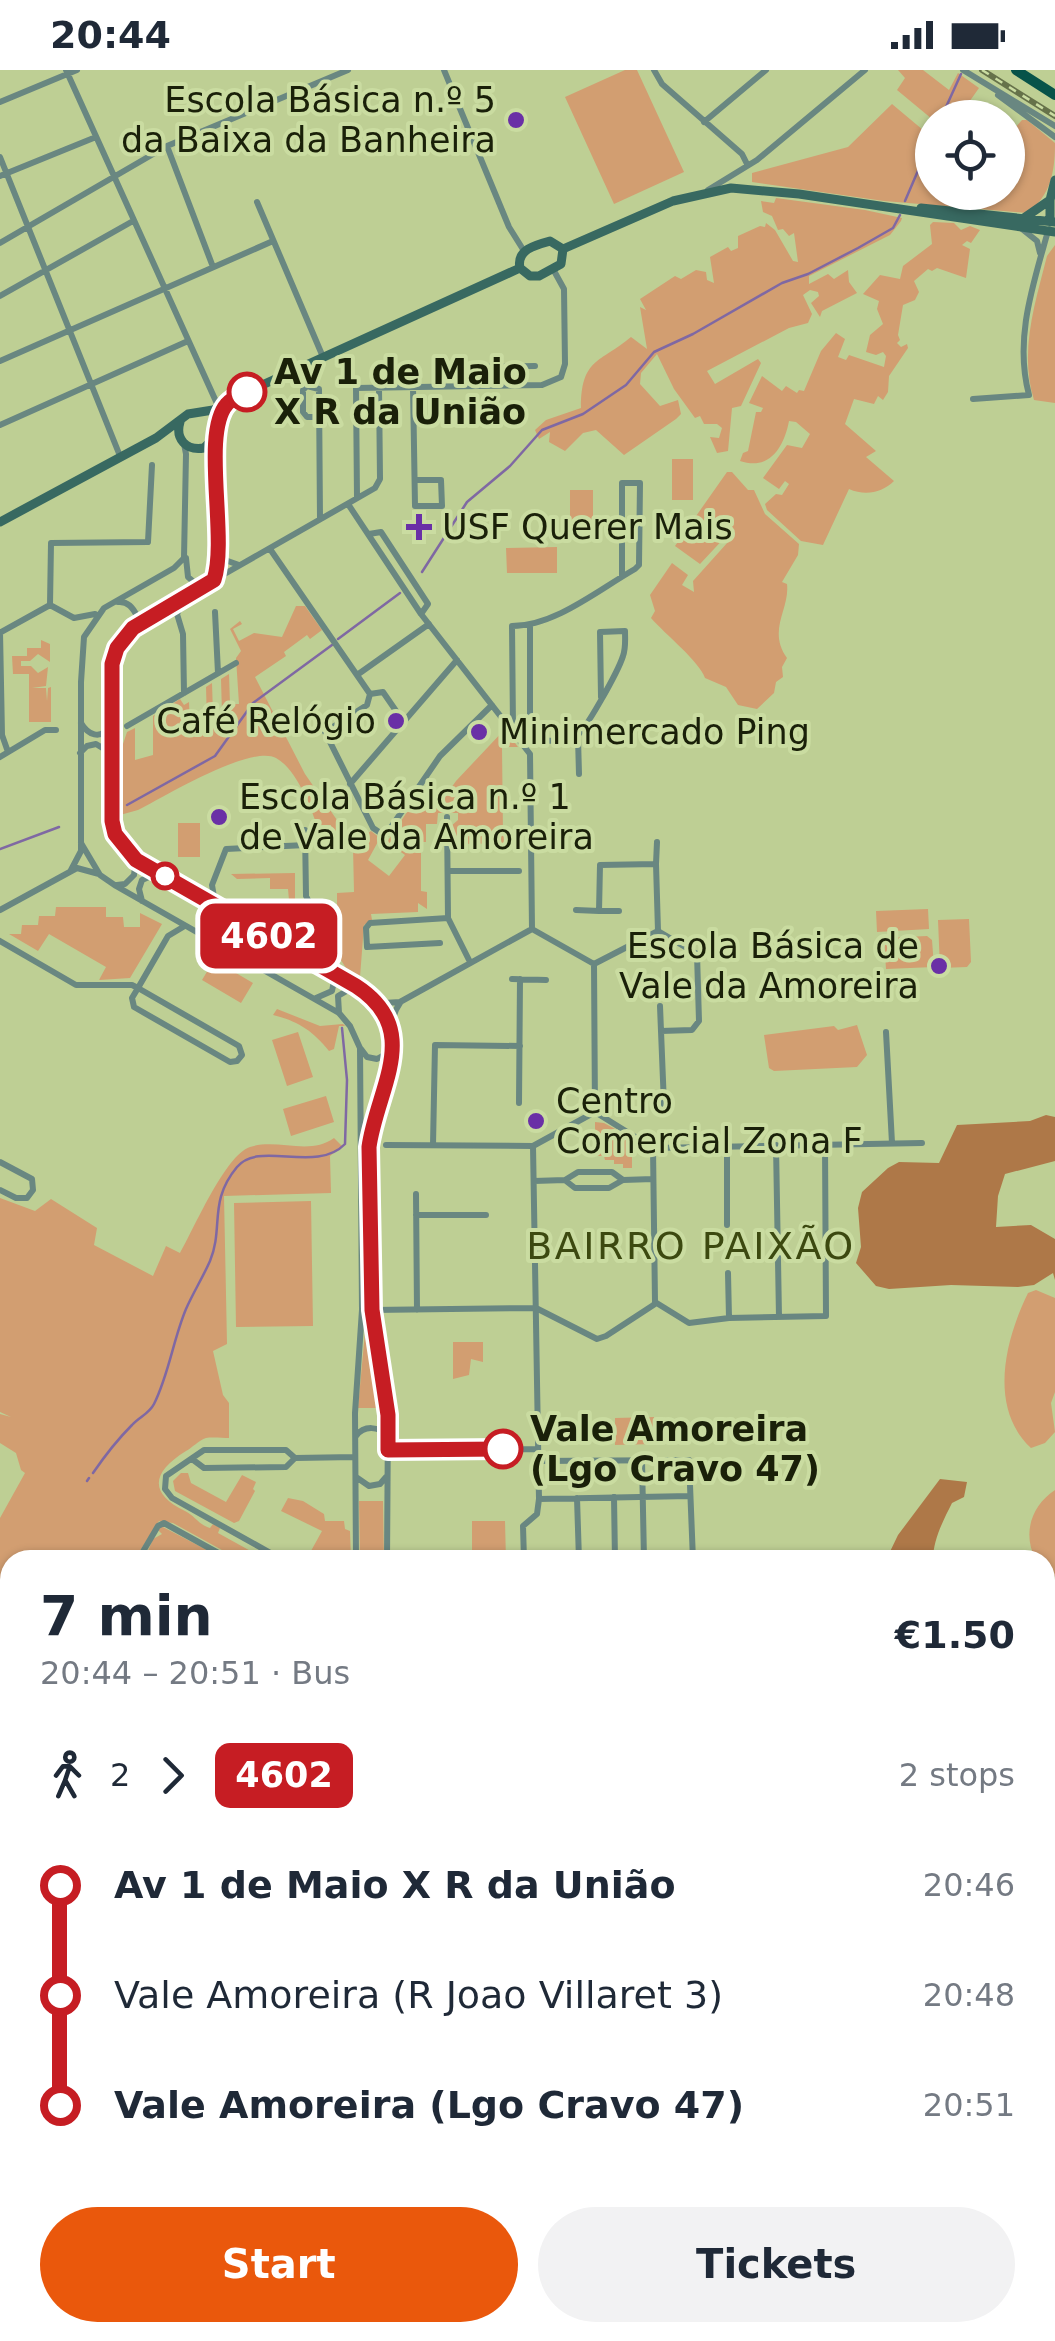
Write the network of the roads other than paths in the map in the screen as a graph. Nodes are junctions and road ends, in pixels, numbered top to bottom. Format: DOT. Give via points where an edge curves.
graph roads {
  1 [pos="78,70"];
  2 [pos="348,70"];
  3 [pos="444,70"];
  4 [pos="766,70"];
  5 [pos="865,70"];
  6 [pos="963,70"];
  7 [pos="1016,70"];
  8 [pos="656,71"];
  9 [pos="67,72"];
  10 [pos="973,76"];
  11 [pos="1055,95"];
  12 [pos="0,102"];
  13 [pos="704,122"];
  14 [pos="1055,126"];
  15 [pos="96,137"];
  16 [pos="1055,137"];
  17 [pos="168,146"];
  18 [pos="0,157"];
  19 [pos="745,166"];
  20 [pos="3,174"];
  21 [pos="112,177"];
  22 [pos="1055,180"];
  23 [pos="756,190"];
  24 [pos="704,192"];
  25 [pos="1050,200"];
  26 [pos="257,202"];
  27 [pos="884,206"];
  28 [pos="1023,218"];
  29 [pos="132,221"];
  30 [pos="1053,224"];
  31 [pos="1012,225"];
  32 [pos="27,228"];
  33 [pos="273,241"];
  34 [pos="0,243"];
  35 [pos="563,249"];
  36 [pos="524,251"];
  37 [pos="1040,260"];
  38 [pos="213,267"];
  39 [pos="520,268"];
  40 [pos="554,269"];
  41 [pos="45,271"];
  42 [pos="165,289"];
  43 [pos="0,296"];
  44 [pos="70,331"];
  45 [pos="188,341"];
  46 [pos="324,357"];
  47 [pos="0,362"];
  48 [pos="536,366"];
  49 [pos="92,384"];
  50 [pos="463,386"];
  51 [pos="379,387"];
  52 [pos="413,387"];
  53 [pos="973,399"];
  54 [pos="223,405"];
  55 [pos="197,412"];
  56 [pos="318,417"];
  57 [pos="182,419"];
  58 [pos="0,425"];
  59 [pos="215,432"];
  60 [pos="156,438"];
  61 [pos="182,442"];
  62 [pos="120,456"];
  63 [pos="152,465"];
  64 [pos="415,480"];
  65 [pos="357,498"];
  66 [pos="348,504"];
  67 [pos="320,519"];
  68 [pos="0,522"];
  69 [pos="217,547"];
  70 [pos="270,549"];
  71 [pos="186,552"];
  72 [pos="240,565"];
  73 [pos="622,576"];
  74 [pos="214,580"];
  75 [pos="204,585"];
  76 [pos="185,597"];
  77 [pos="113,602"];
  78 [pos="50,606"];
  79 [pos="104,608"];
  80 [pos="215,612"];
  81 [pos="152,615"];
  82 [pos="74,618"];
  83 [pos="178,620"];
  84 [pos="428,624"];
  85 [pos="530,626"];
  86 [pos="133,628"];
  87 [pos="0,632"];
  88 [pos="81,648"];
  89 [pos="457,660"];
  90 [pos="236,663"];
  91 [pos="218,673"];
  92 [pos="357,675"];
  93 [pos="184,693"];
  94 [pos="370,694"];
  95 [pos="601,696"];
  96 [pos="512,706"];
  97 [pos="495,708"];
  98 [pos="403,721"];
  99 [pos="80,722"];
  100 [pos="531,722"];
  101 [pos="111,725"];
  102 [pos="127,726"];
  103 [pos="56,730"];
  104 [pos="514,732"];
  105 [pos="578,736"];
  106 [pos="529,744"];
  107 [pos="8,752"];
  108 [pos="80,753"];
  109 [pos="0,757"];
  110 [pos="111,758"];
  111 [pos="579,774"];
  112 [pos="350,784"];
  113 [pos="447,817"];
  114 [pos="306,830"];
  115 [pos="657,842"];
  116 [pos="81,843"];
  117 [pos="306,845"];
  118 [pos="136,860"];
  119 [pos="656,864"];
  120 [pos="71,870"];
  121 [pos="448,872"];
  122 [pos="519,872"];
  123 [pos="160,873"];
  124 [pos="100,875"];
  125 [pos="212,885"];
  126 [pos="116,886"];
  127 [pos="193,892"];
  128 [pos="142,901"];
  129 [pos="322,902"];
  130 [pos="217,906"];
  131 [pos="0,910"];
  132 [pos="576,910"];
  133 [pos="599,911"];
  134 [pos="618,911"];
  135 [pos="163,913"];
  136 [pos="448,918"];
  137 [pos="187,927"];
  138 [pos="532,928"];
  139 [pos="658,931"];
  140 [pos="168,936"];
  141 [pos="0,940"];
  142 [pos="440,943"];
  143 [pos="724,952"];
  144 [pos="697,954"];
  145 [pos="470,962"];
  146 [pos="594,964"];
  147 [pos="329,970"];
  148 [pos="546,980"];
  149 [pos="356,986"];
  150 [pos="138,988"];
  151 [pos="315,998"];
  152 [pos="375,998"];
  153 [pos="400,1002"];
  154 [pos="660,1006"];
  155 [pos="338,1014"];
  156 [pos="661,1031"];
  157 [pos="886,1032"];
  158 [pos="392,1033"];
  159 [pos="520,1046"];
  160 [pos="360,1048"];
  161 [pos="391,1050"];
  162 [pos="519,1103"];
  163 [pos="664,1105"];
  164 [pos="595,1112"];
  165 [pos="892,1143"];
  166 [pos="922,1143"];
  167 [pos="825,1144"];
  168 [pos="386,1145"];
  169 [pos="433,1145"];
  170 [pos="776,1145"];
  171 [pos="533,1146"];
  172 [pos="727,1146"];
  173 [pos="653,1148"];
  174 [pos="0,1162"];
  175 [pos="564,1180"];
  176 [pos="623,1180"];
  177 [pos="654,1180"];
  178 [pos="534,1181"];
  179 [pos="0,1190"];
  180 [pos="416,1194"];
  181 [pos="416,1215"];
  182 [pos="486,1215"];
  183 [pos="727,1225"];
  184 [pos="728,1273"];
  185 [pos="656,1302"];
  186 [pos="536,1308"];
  187 [pos="372,1310"];
  188 [pos="417,1310"];
  189 [pos="779,1317"];
  190 [pos="729,1318"];
  191 [pos="355,1438"];
  192 [pos="388,1438"];
  193 [pos="538,1449"];
  194 [pos="388,1450"];
  195 [pos="355,1457"];
  196 [pos="295,1458"];
  197 [pos="192,1459"];
  198 [pos="642,1460"];
  199 [pos="538,1461"];
  200 [pos="355,1476"];
  201 [pos="387,1476"];
  202 [pos="690,1496"];
  203 [pos="643,1497"];
  204 [pos="539,1498"];
  205 [pos="577,1498"];
  206 [pos="614,1498"];
  207 [pos="144,1550"];
  208 [pos="212,1550"];
  209 [pos="265,1550"];
  210 [pos="356,1550"];
  211 [pos="387,1550"];
  212 [pos="524,1550"];
  213 [pos="579,1550"];
  214 [pos="615,1550"];
  215 [pos="644,1550"];
  216 [pos="693,1550"];
  1 -- 9 [label="street"];
  2 -- 17 [label="street"];
  3 -- 36 [label="street"];
  4 -- 13 [label="street"];
  5 -- 19 [label="street"];
  6 -- 10 [label="street"];
  7 -- 11 [label="main road"];
  8 -- 13 [label="street"];
  9 -- 12 [label="street"];
  9 -- 15 [label="street"];
  10 -- 14 [label="street"];
  10 -- 16 [label="street"];
  13 -- 19 [label="street" via="742,154"];
  15 -- 20 [label="street"];
  15 -- 21 [label="street"];
  17 -- 21 [label="street"];
  17 -- 38 [label="street"];
  18 -- 20 [label="street"];
  19 -- 23 [label="street" via="746,182"];
  19 -- 24 [label="street"];
  20 -- 32 [label="street"];
  21 -- 29 [label="street"];
  21 -- 32 [label="street"];
  22 -- 25 [label="main road"];
  23 -- 24 [label="main road"];
  23 -- 27 [label="main road"];
  24 -- 35 [label="main road"];
  25 -- 28 [label="main road"];
  25 -- 30 [label="main road"];
  26 -- 33 [label="street"];
  27 -- 28 [label="main road"];
  27 -- 31 [label="main road"];
  28 -- 30 [label="main road"];
  29 -- 41 [label="street"];
  29 -- 42 [label="street"];
  30 -- 31 [label="main road"];
  30 -- 37 [label="street"];
  31 -- 37 [label="street" via="1032,234"];
  32 -- 34 [label="street"];
  32 -- 41 [label="street"];
  33 -- 38 [label="street"];
  33 -- 46 [label="street"];
  35 -- 36 [label="main road" via="550,241"];
  35 -- 40 [label="main road" via="564,260"];
  36 -- 39 [label="main road"];
  37 -- 53 [label="street" via="1022,341 1029,395"];
  38 -- 42 [label="street"];
  39 -- 40 [label="main road" via="534,276"];
  39 -- 46 [label="main road"];
  40 -- 50 [label="street" via="564,290 561,376 542,385"];
  41 -- 43 [label="street"];
  41 -- 44 [label="street"];
  42 -- 44 [label="street"];
  42 -- 45 [label="street"];
  44 -- 47 [label="street"];
  44 -- 49 [label="street"];
  45 -- 49 [label="street"];
  45 -- 54 [label="street"];
  46 -- 54 [label="main road"];
  48 -- 50 [label="street" via="471,367"];
  49 -- 58 [label="street"];
  49 -- 62 [label="street"];
  50 -- 52 [label="street"];
  51 -- 52 [label="street"];
  51 -- 65 [label="street" via="379,482"];
  51 -- 65 [label="street" via="356,388"];
  52 -- 64 [label="street"];
  54 -- 55 [label="main road"];
  54 -- 59 [label="main road"];
  55 -- 57 [label="main road"];
  55 -- 59 [label="main road" via="210,417"];
  56 -- 56 [label="street" via="303,412 307,386 318,389"];
  56 -- 67 [label="street"];
  57 -- 60 [label="main road"];
  57 -- 61 [label="main road"];
  59 -- 61 [label="main road" via="200,449"];
  59 -- 69 [label="street"];
  60 -- 61 [label="main road"];
  60 -- 62 [label="main road"];
  61 -- 71 [label="street"];
  62 -- 68 [label="main road"];
  63 -- 78 [label="street" via="148,542 50,543"];
  64 -- 64 [label="street" via="442,480 442,506 415,506"];
  65 -- 66 [label="street"];
  66 -- 67 [label="street"];
  66 -- 84 [label="street"];
  67 -- 70 [label="street"];
  69 -- 72 [label="street" via="225,560"];
  69 -- 74 [label="street"];
  70 -- 72 [label="street"];
  70 -- 92 [label="street"];
  71 -- 75 [label="street" via="188,577"];
  71 -- 77 [label="street" via="174,568"];
  72 -- 74 [label="street"];
  73 -- 73 [label="street" via="640,560 640,483 622,483"];
  73 -- 85 [label="street"];
  74 -- 75 [label="street"];
  75 -- 76 [label="street"];
  76 -- 81 [label="street"];
  76 -- 83 [label="street"];
  77 -- 79 [label="street"];
  77 -- 86 [label="street" via="134,610"];
  78 -- 82 [label="street"];
  78 -- 87 [label="street"];
  79 -- 82 [label="street"];
  79 -- 88 [label="street"];
  80 -- 91 [label="street"];
  81 -- 83 [label="street"];
  81 -- 86 [label="street"];
  82 -- 88 [label="street"];
  83 -- 93 [label="street"];
  84 -- 89 [label="street"];
  84 -- 92 [label="street"];
  85 -- 96 [label="street" via="512,626"];
  85 -- 100 [label="street"];
  86 -- 101 [label="street" via="112,664"];
  87 -- 107 [label="street"];
  88 -- 99 [label="street"];
  89 -- 97 [label="street"];
  89 -- 98 [label="street"];
  90 -- 91 [label="street"];
  91 -- 93 [label="street"];
  92 -- 94 [label="street"];
  93 -- 102 [label="street"];
  94 -- 98 [label="street" via="384,692"];
  94 -- 112 [label="street" via="367,705 324,732"];
  95 -- 95 [label="street" via="625,653 624,631 600,632"];
  95 -- 105 [label="street"];
  96 -- 97 [label="street"];
  96 -- 104 [label="street"];
  97 -- 104 [label="street"];
  97 -- 112 [label="street" via="440,756 385,836"];
  98 -- 112 [label="street"];
  99 -- 101 [label="street" via="94,735"];
  99 -- 108 [label="street"];
  100 -- 104 [label="street"];
  100 -- 106 [label="street"];
  101 -- 110 [label="street"];
  103 -- 107 [label="street"];
  104 -- 106 [label="street"];
  105 -- 106 [label="street"];
  105 -- 111 [label="street"];
  106 -- 138 [label="street"];
  107 -- 109 [label="street"];
  108 -- 110 [label="street" via="96,744"];
  108 -- 116 [label="street"];
  110 -- 118 [label="street" via="115,834"];
  113 -- 121 [label="street"];
  114 -- 117 [label="street"];
  115 -- 119 [label="street"];
  116 -- 120 [label="street"];
  116 -- 124 [label="street"];
  117 -- 125 [label="street" via="228,848"];
  117 -- 129 [label="street" via="307,899"];
  118 -- 123 [label="street"];
  118 -- 126 [label="street" via="134,875"];
  119 -- 133 [label="street" via="600,865"];
  119 -- 139 [label="street"];
  120 -- 124 [label="street"];
  120 -- 131 [label="street"];
  121 -- 122 [label="street"];
  121 -- 136 [label="street"];
  123 -- 127 [label="street"];
  123 -- 128 [label="street" via="142,880"];
  124 -- 126 [label="street"];
  125 -- 127 [label="street"];
  125 -- 130 [label="street"];
  126 -- 128 [label="street"];
  127 -- 130 [label="street"];
  128 -- 135 [label="street"];
  130 -- 147 [label="street"];
  132 -- 133 [label="street"];
  133 -- 134 [label="street"];
  135 -- 137 [label="street"];
  135 -- 140 [label="street"];
  136 -- 142 [label="street" via="366,928 367,947"];
  136 -- 145 [label="street"];
  137 -- 140 [label="street"];
  137 -- 151 [label="street"];
  138 -- 145 [label="street"];
  138 -- 146 [label="street"];
  139 -- 144 [label="street"];
  139 -- 146 [label="street"];
  140 -- 150 [label="street"];
  141 -- 150 [label="street" via="76,985"];
  143 -- 144 [label="street"];
  144 -- 156 [label="street" via="699,1021 692,1030"];
  145 -- 153 [label="street"];
  146 -- 164 [label="street"];
  147 -- 149 [label="street"];
  147 -- 151 [label="street" via="332,990"];
  148 -- 159 [label="street" via="516,979"];
  149 -- 152 [label="street"];
  149 -- 155 [label="street" via="338,996"];
  150 -- 150 [label="street" via="134,1007 230,1062 242,1055 240,1046"];
  151 -- 155 [label="street"];
  152 -- 153 [label="street"];
  152 -- 158 [label="street"];
  153 -- 158 [label="street"];
  154 -- 156 [label="street"];
  155 -- 160 [label="street"];
  156 -- 163 [label="street"];
  157 -- 165 [label="street"];
  158 -- 161 [label="street"];
  159 -- 162 [label="street"];
  159 -- 169 [label="street" via="435,1045"];
  160 -- 161 [label="street" via="377,1059"];
  160 -- 191 [label="street" via="362,1310"];
  161 -- 187 [label="street" via="369,1147"];
  164 -- 171 [label="street"];
  164 -- 173 [label="street"];
  165 -- 166 [label="street"];
  165 -- 167 [label="street"];
  167 -- 170 [label="street"];
  167 -- 189 [label="street" via="826,1316"];
  168 -- 169 [label="street"];
  169 -- 171 [label="street"];
  170 -- 172 [label="street"];
  170 -- 189 [label="street"];
  171 -- 178 [label="street"];
  172 -- 173 [label="street"];
  172 -- 183 [label="street"];
  173 -- 177 [label="street"];
  174 -- 179 [label="street" via="32,1180 32,1190 16,1198"];
  175 -- 176 [label="street" via="575,1172 612,1172"];
  175 -- 176 [label="street" via="594,1189"];
  175 -- 178 [label="street"];
  176 -- 177 [label="street"];
  177 -- 185 [label="street"];
  178 -- 186 [label="street"];
  180 -- 181 [label="street"];
  181 -- 182 [label="street"];
  181 -- 188 [label="street"];
  184 -- 190 [label="street"];
  185 -- 186 [label="street" via="596,1338"];
  185 -- 190 [label="street" via="688,1323"];
  186 -- 188 [label="street"];
  186 -- 193 [label="street"];
  187 -- 188 [label="street"];
  187 -- 192 [label="street"];
  189 -- 190 [label="street"];
  191 -- 192 [label="street" via="372,1428"];
  191 -- 195 [label="street"];
  192 -- 194 [label="street"];
  193 -- 194 [label="street"];
  193 -- 199 [label="street"];
  194 -- 201 [label="street"];
  195 -- 196 [label="street"];
  195 -- 200 [label="street"];
  196 -- 197 [label="street" via="286,1450 204,1450"];
  196 -- 197 [label="street" via="286,1468 200,1467"];
  197 -- 209 [label="street" via="166,1476 172,1498"];
  198 -- 199 [label="street"];
  198 -- 202 [label="street" via="690,1462"];
  198 -- 203 [label="street"];
  199 -- 204 [label="street"];
  200 -- 201 [label="street" via="368,1486"];
  200 -- 210 [label="street"];
  201 -- 211 [label="street"];
  202 -- 203 [label="street"];
  202 -- 216 [label="street"];
  203 -- 206 [label="street"];
  203 -- 215 [label="street"];
  204 -- 205 [label="street"];
  204 -- 212 [label="street" via="536,1514 523,1526"];
  205 -- 206 [label="street"];
  205 -- 213 [label="street"];
  206 -- 214 [label="street"];
  207 -- 208 [label="street" via="164,1523"];
}
